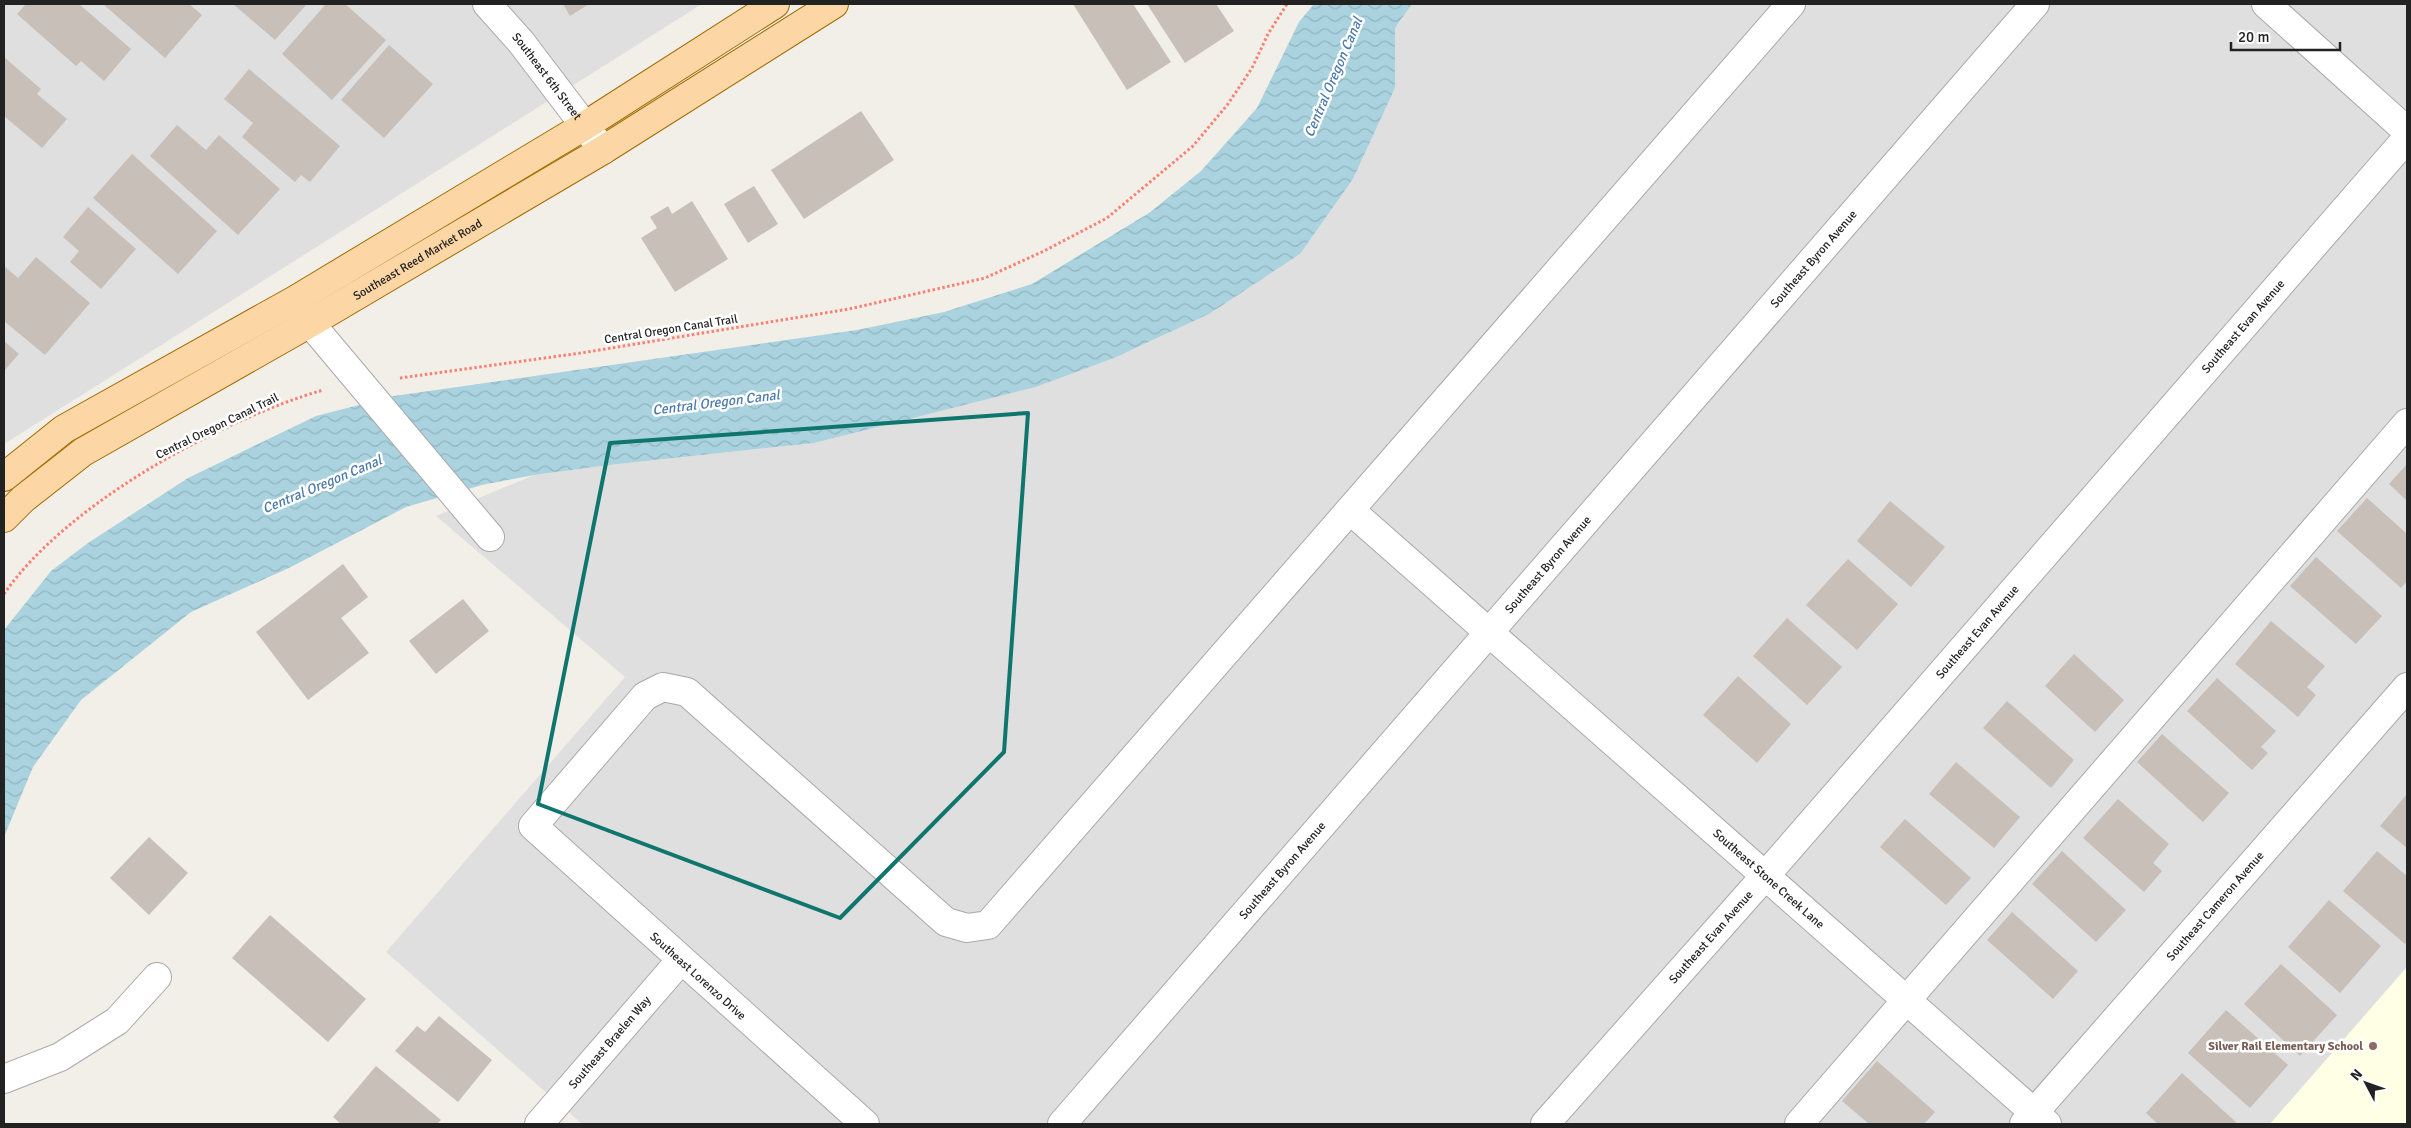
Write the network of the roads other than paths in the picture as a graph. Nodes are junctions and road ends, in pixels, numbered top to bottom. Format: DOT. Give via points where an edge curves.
graph roads {
  1 [pos="487,4"];
  2 [pos="775,4"];
  3 [pos="834,4"];
  4 [pos="1791,4"];
  5 [pos="2034,4"];
  6 [pos="2266,4"];
  7 [pos="586,125"];
  8 [pos="2407,131"];
  9 [pos="2407,138"];
  10 [pos="603,150"];
  11 [pos="295,300"];
  12 [pos="310,323"];
  13 [pos="2407,423"];
  14 [pos="4,477"];
  15 [pos="1350,510"];
  16 [pos="4,518"];
  17 [pos="490,536"];
  18 [pos="1489,633"];
  19 [pos="2407,687"];
  20 [pos="1765,876"];
  21 [pos="680,961"];
  22 [pos="157,977"];
  23 [pos="1906,1000"];
  24 [pos="4,1080"];
  25 [pos="2035,1120"];
  26 [pos="539,1124"];
  27 [pos="865,1124"];
  28 [pos="1062,1124"];
  29 [pos="1545,1124"];
  30 [pos="1799,1124"];
  1 -- 7 [label="street, Southeast 6th Street"];
  2 -- 7 [label="main road"];
  3 -- 10 [label="main road, Southeast Reed Market Road"];
  4 -- 15 [label="street"];
  5 -- 18 [label="street, Southeast Byron Avenue"];
  6 -- 8 [label="street"];
  7 -- 10 [label="street, Southeast 6th Street"];
  7 -- 11 [label="main road"];
  9 -- 20 [label="street, Southeast Evan Avenue"];
  10 -- 12 [label="main road, Southeast Reed Market Road"];
  11 -- 12 [label="street"];
  11 -- 14 [label="main road" via="64,429"];
  12 -- 16 [label="main road, Southeast Reed Market Road" via="83,452"];
  12 -- 17 [label="street"];
  13 -- 23 [label="street"];
  15 -- 18 [label="street, Southeast Stone Creek Lane"];
  15 -- 21 [label="street, Southeast Lorenzo Drive" via="988,925 967,928 946,922 686,692 663,687 645,696 533,826"];
  18 -- 20 [label="street, Southeast Stone Creek Lane"];
  18 -- 28 [label="street, Southeast Byron Avenue"];
  19 -- 25 [label="street, Southeast Cameron Avenue"];
  20 -- 23 [label="street, Southeast Stone Creek Lane"];
  20 -- 29 [label="street, Southeast Evan Avenue"];
  21 -- 26 [label="street, Southeast Braelen Way"];
  21 -- 27 [label="street, Southeast Lorenzo Drive"];
  22 -- 24 [label="street" via="117,1021 60,1057"];
  23 -- 25 [label="street, Southeast Stone Creek Lane"];
  23 -- 30 [label="street"];
}
